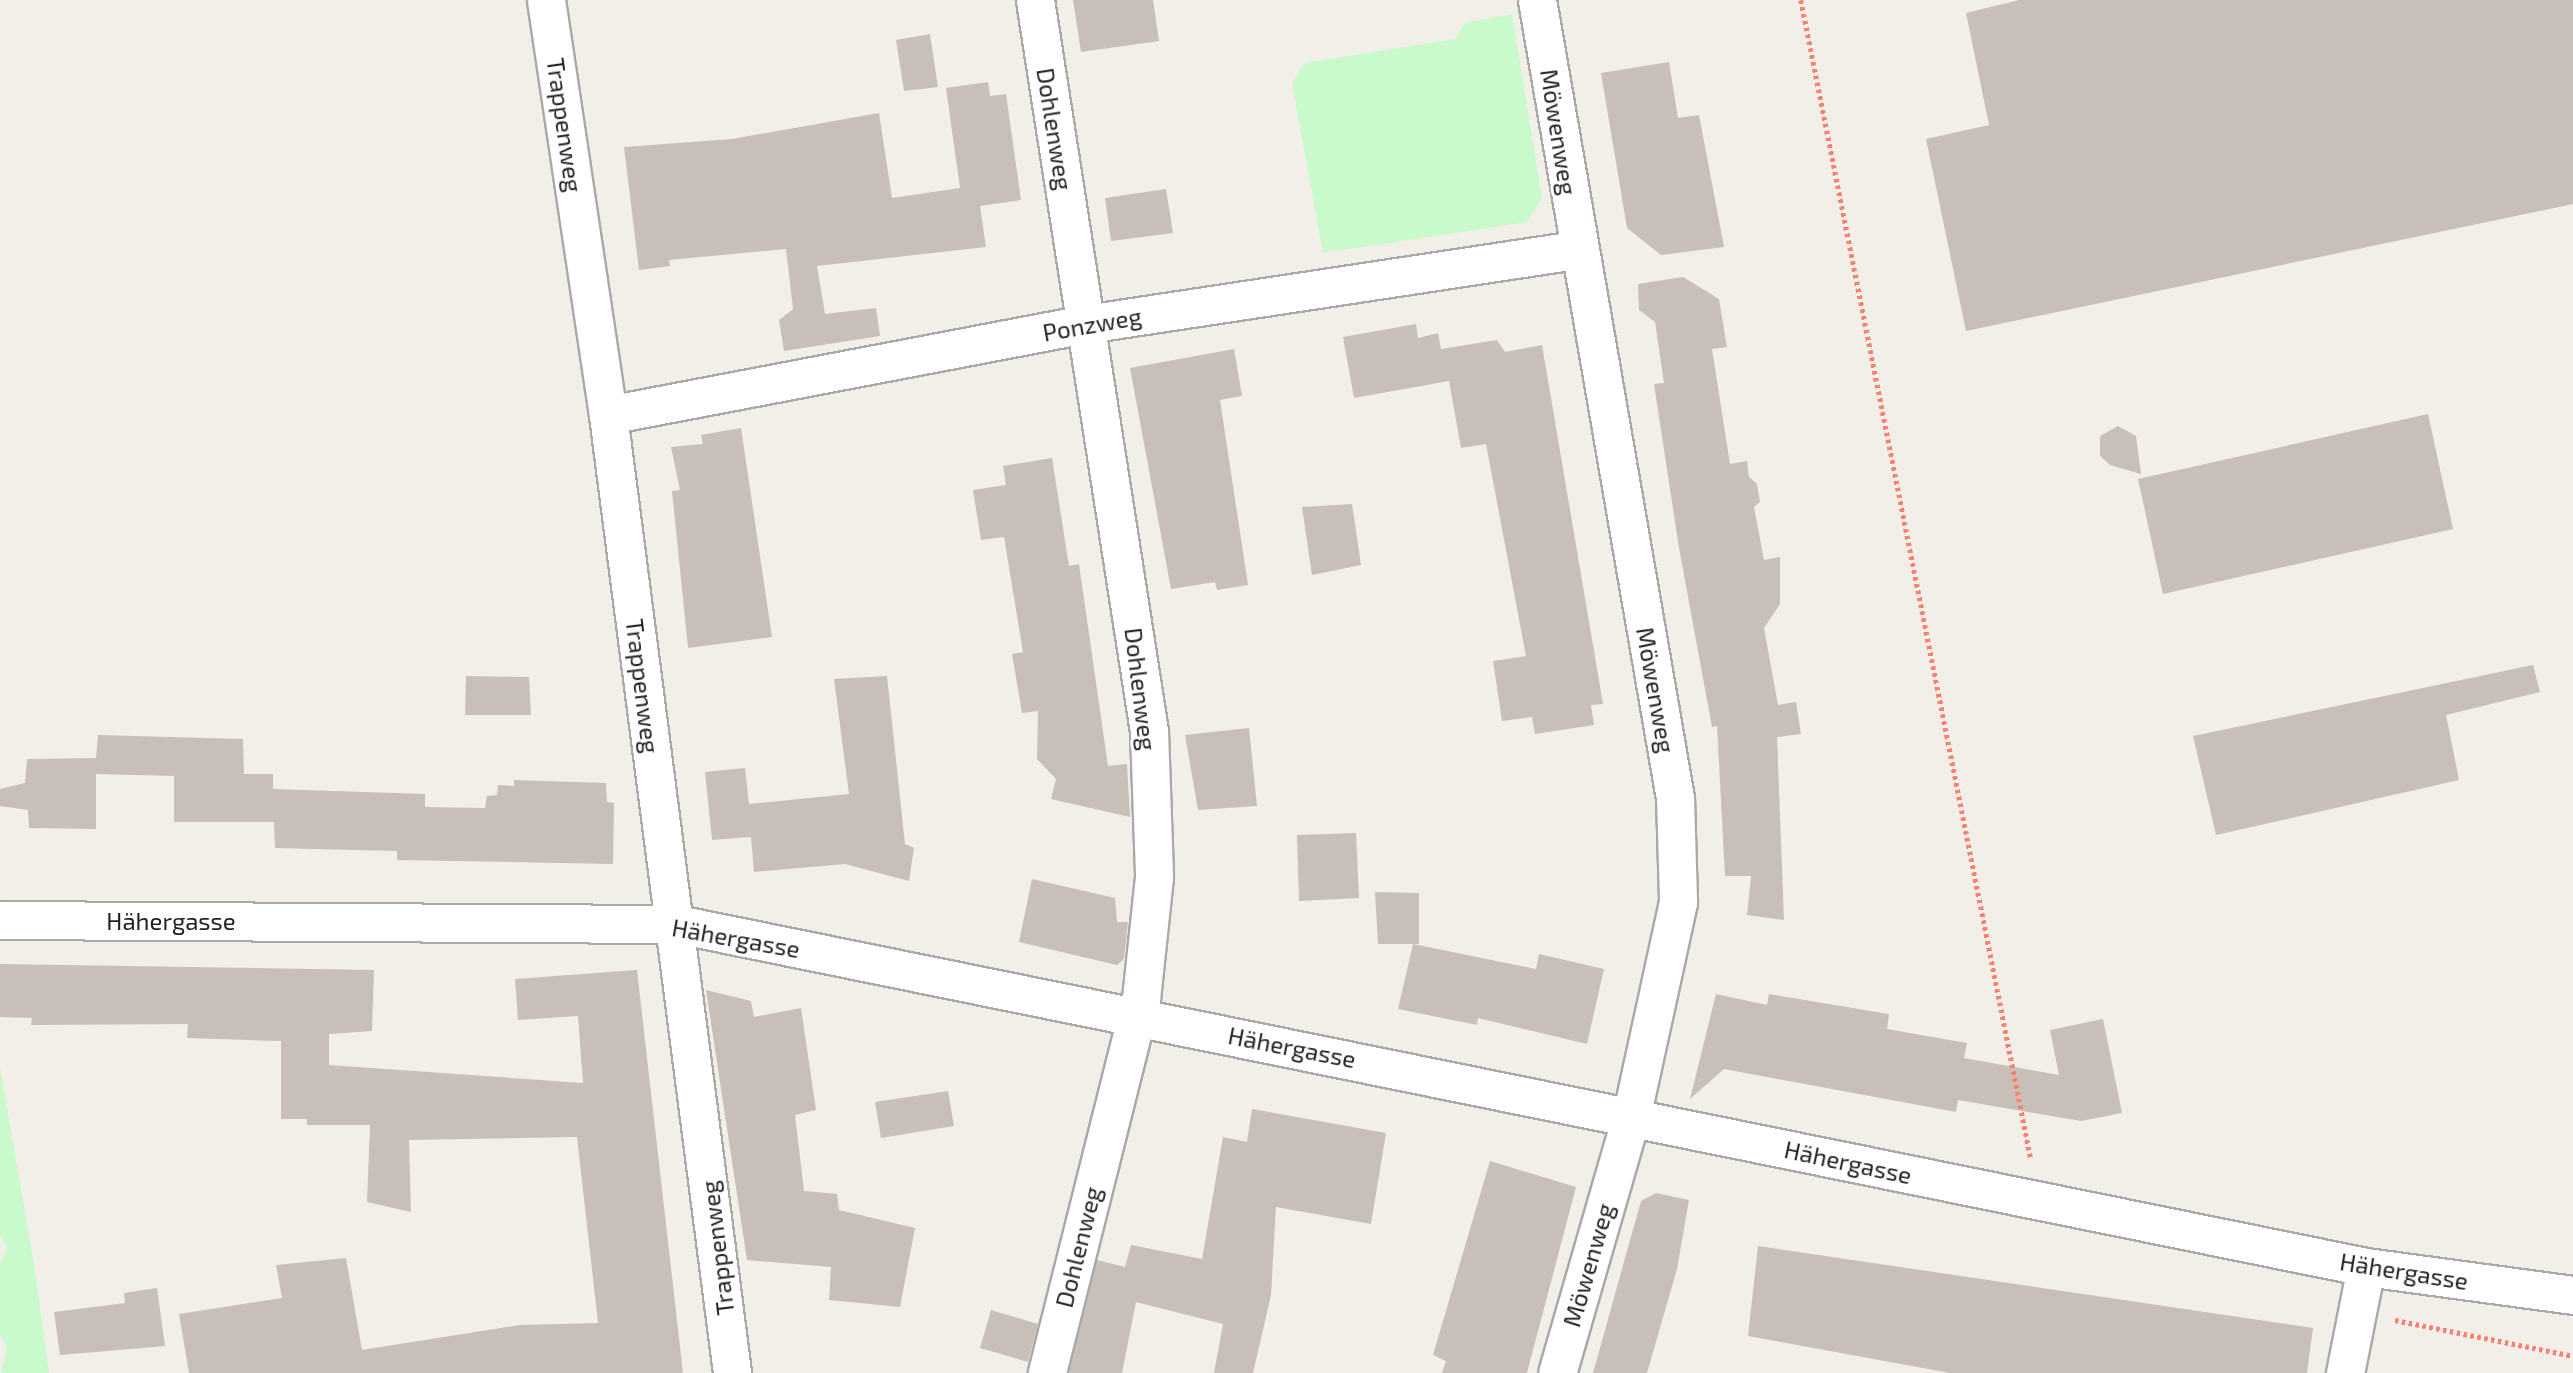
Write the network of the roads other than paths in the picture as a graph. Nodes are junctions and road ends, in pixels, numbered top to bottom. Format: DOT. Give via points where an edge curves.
graph roads {
  1 [pos="547,0"];
  2 [pos="1035,0"];
  3 [pos="1537,0"];
  4 [pos="1578,250"];
  5 [pos="1086,324"];
  6 [pos="608,415"];
  7 [pos="0,920"];
  8 [pos="677,924"];
  9 [pos="1136,1017"];
  10 [pos="1631,1117"];
  11 [pos="2366,1267"];
  12 [pos="2573,1295"];
  13 [pos="732,1373"];
  14 [pos="1047,1373"];
  15 [pos="1557,1373"];
  16 [pos="2345,1373"];
  1 -- 6 [label="street, Trappenweg"];
  2 -- 5 [label="street, Dohlenweg"];
  3 -- 4 [label="street, Möwenweg"];
  4 -- 5 [label="street, Ponzweg"];
  4 -- 10 [label="street, Möwenweg" via="1675,798 1678,902"];
  5 -- 6 [label="street, Ponzweg"];
  5 -- 9 [label="street, Dohlenweg" via="1149,731 1154,877"];
  6 -- 8 [label="street, Trappenweg"];
  7 -- 8 [label="street, Hähergasse"];
  8 -- 9 [label="street, Hähergasse"];
  8 -- 13 [label="street, Trappenweg"];
  9 -- 10 [label="street, Hähergasse"];
  9 -- 14 [label="street, Dohlenweg"];
  10 -- 11 [label="street, Hähergasse"];
  10 -- 15 [label="street, Möwenweg"];
  11 -- 12 [label="street, Hähergasse"];
  11 -- 16 [label="street"];
}
